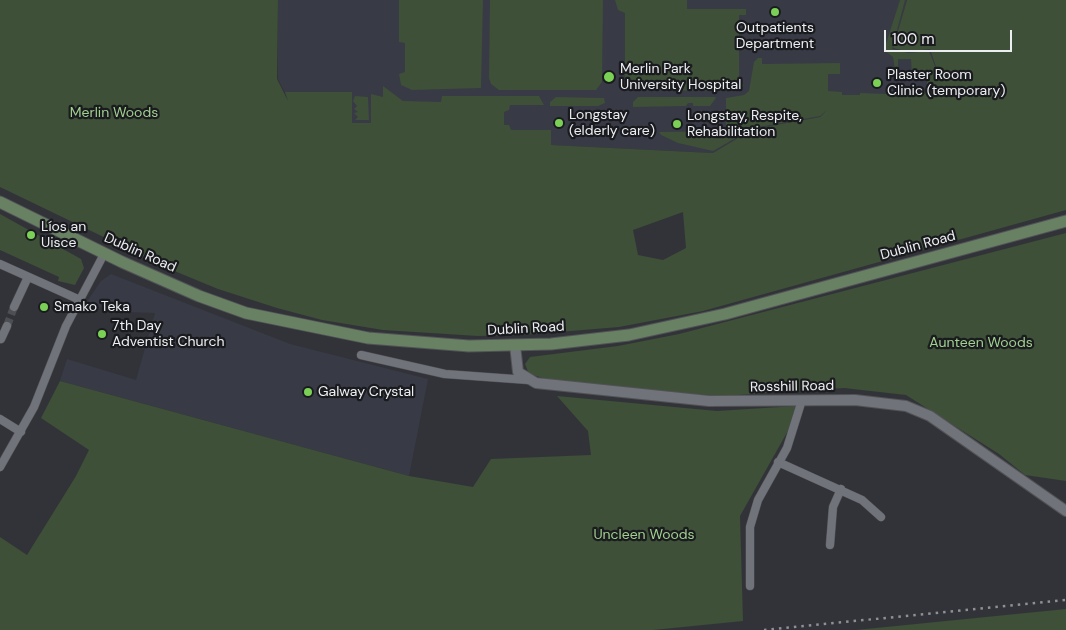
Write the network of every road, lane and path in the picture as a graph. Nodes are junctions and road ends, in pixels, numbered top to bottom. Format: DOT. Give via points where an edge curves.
graph roads {
  1 [pos="0,202"];
  2 [pos="1066,221"];
  3 [pos="104,254"];
  4 [pos="0,264"];
  5 [pos="28,277"];
  6 [pos="80,300"];
  7 [pos="14,308"];
  8 [pos="7,326"];
  9 [pos="1,339"];
  10 [pos="515,346"];
  11 [pos="362,355"];
  12 [pos="528,380"];
  13 [pos="802,400"];
  14 [pos="0,420"];
  15 [pos="21,432"];
  16 [pos="778,462"];
  17 [pos="0,467"];
  18 [pos="841,489"];
  19 [pos="1066,511"];
  20 [pos="881,517"];
  21 [pos="830,545"];
  22 [pos="750,586"];
  1 -- 3 [label="main road, Dublin Road"];
  2 -- 10 [label="main road, Dublin Road" via="696,320 629,335"];
  3 -- 6 [label="street"];
  3 -- 10 [label="main road, Dublin Road" via="246,313 368,338 428,344"];
  4 -- 5 [label="street"];
  5 -- 6 [label="street"];
  5 -- 7 [label="street"];
  6 -- 15 [label="street"];
  8 -- 9 [label="street"];
  10 -- 12 [label="street" via="518,372"];
  11 -- 12 [label="street" via="437,372"];
  12 -- 13 [label="street, Rosshill Road" via="709,401"];
  13 -- 16 [label="street"];
  13 -- 19 [label="street, Rosshill Road" via="855,400 906,406 922,413"];
  14 -- 15 [label="street"];
  15 -- 17 [label="street"];
  16 -- 18 [label="street"];
  16 -- 22 [label="street" via="758,500 750,528"];
  18 -- 20 [label="street" via="862,500"];
  18 -- 21 [label="street" via="833,506"];
}
